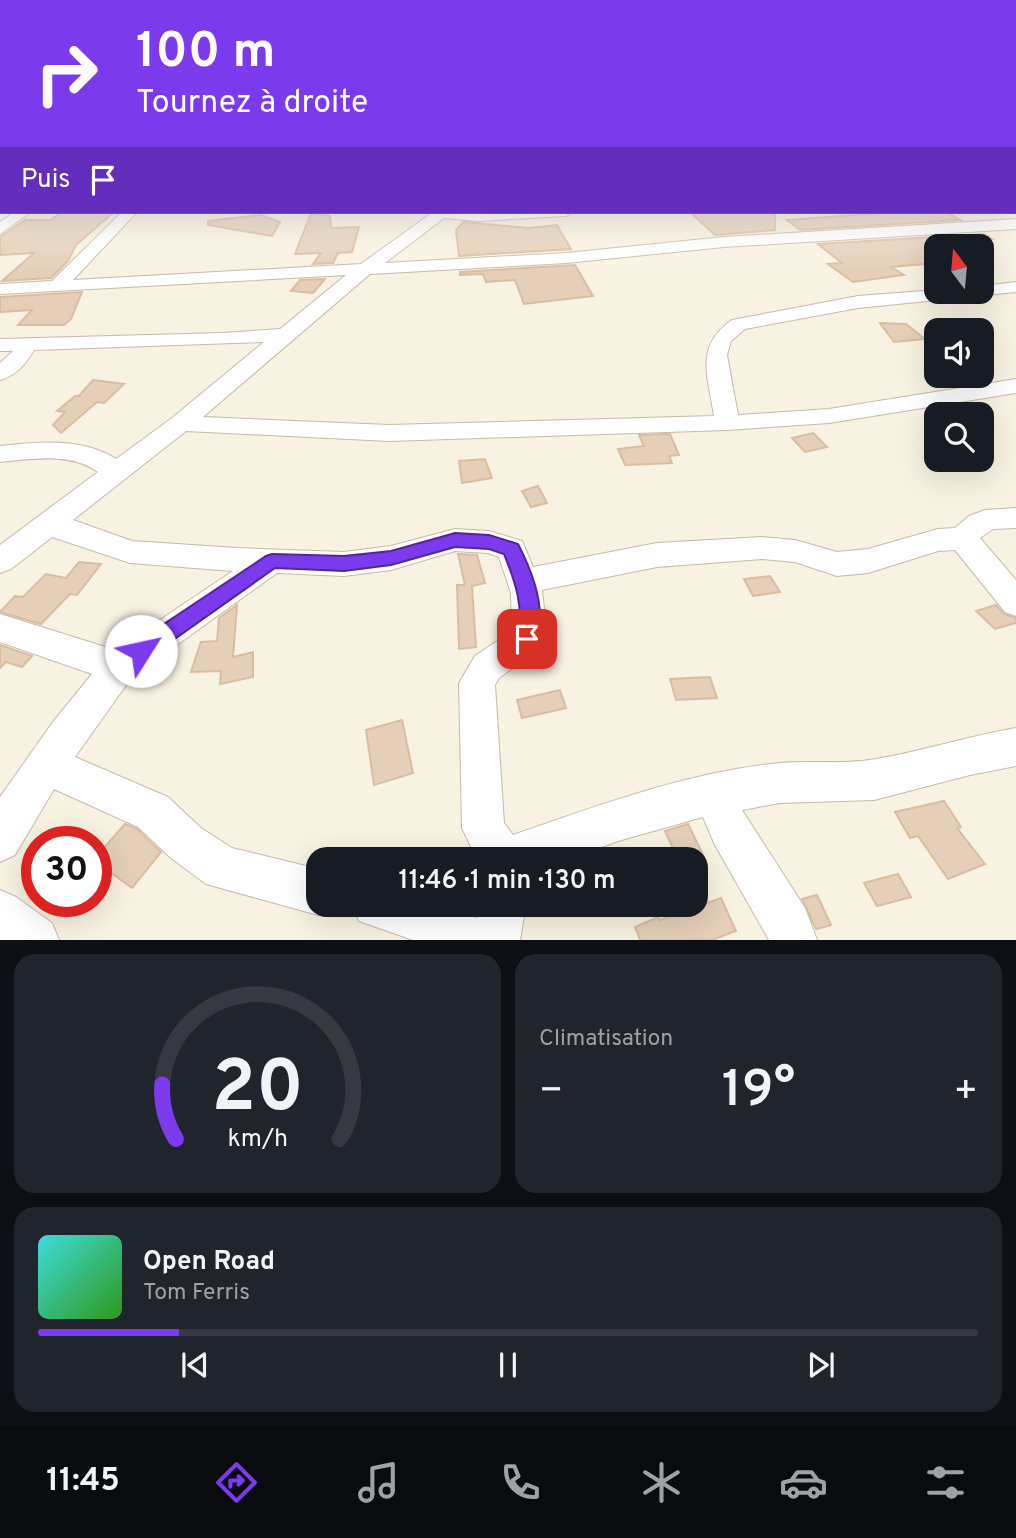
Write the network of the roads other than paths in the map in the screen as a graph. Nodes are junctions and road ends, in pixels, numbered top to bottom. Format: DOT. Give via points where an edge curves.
graph roads {
  1 [pos="21,214"];
  2 [pos="128,214"];
  3 [pos="440,214"];
  4 [pos="450,214"];
  5 [pos="531,214"];
  6 [pos="1016,224"];
  7 [pos="0,229"];
  8 [pos="366,269"];
  9 [pos="57,286"];
  10 [pos="1016,287"];
  11 [pos="0,289"];
  12 [pos="994,290"];
  13 [pos="924,296"];
  14 [pos="287,334"];
  15 [pos="27,344"];
  16 [pos="0,345"];
  17 [pos="0,373"];
  18 [pos="1016,386"];
  19 [pos="181,423"];
  20 [pos="727,423"];
  21 [pos="0,454"];
  22 [pos="116,472"];
  23 [pos="1016,517"];
  24 [pos="47,525"];
  25 [pos="963,539"];
  26 [pos="0,561"];
  27 [pos="272,561"];
  28 [pos="524,581"];
  29 [pos="1016,603"];
  30 [pos="0,628"];
  31 [pos="119,667"];
  32 [pos="1016,747"];
  33 [pos="47,765"];
  34 [pos="713,794"];
  35 [pos="0,840"];
  36 [pos="494,847"];
  37 [pos="543,847"];
  38 [pos="306,889"];
  39 [pos="0,913"];
  40 [pos="413,917"];
  41 [pos="501,917"];
  42 [pos="35,940"];
  43 [pos="471,940"];
  44 [pos="496,940"];
  45 [pos="793,940"];
  1 -- 7 [label="street"];
  2 -- 9 [label="street"];
  3 -- 8 [label="street"];
  4 -- 5 [label="street"];
  6 -- 8 [label="street"];
  8 -- 9 [label="street"];
  8 -- 14 [label="street"];
  9 -- 11 [label="street"];
  10 -- 12 [label="street"];
  13 -- 20 [label="street" via="848,303 739,324 725,333 716,355"];
  14 -- 15 [label="street"];
  14 -- 19 [label="street"];
  15 -- 16 [label="street"];
  15 -- 17 [label="street" via="18,360"];
  18 -- 20 [label="street" via="829,416"];
  19 -- 20 [label="street" via="389,433"];
  19 -- 22 [label="street"];
  21 -- 22 [label="street" via="72,451 90,454"];
  22 -- 24 [label="street"];
  23 -- 25 [label="street" via="984,520 970,527"];
  24 -- 26 [label="street"];
  24 -- 27 [label="street" via="130,552"];
  25 -- 28 [label="street" via="938,540 868,561 837,564 794,551 762,548 657,555"];
  25 -- 29 [label="street"];
  27 -- 28 [label="street" via="344,564 391,558 455,540 489,542 511,549"];
  27 -- 31 [label="street"];
  28 -- 36 [label="street" via="532,621 527,639 486,667 477,683 483,828"];
  30 -- 31 [label="street"];
  31 -- 33 [label="street"];
  32 -- 34 [label="street" via="874,779 779,783"];
  33 -- 35 [label="street"];
  33 -- 38 [label="street" via="153,812 222,868"];
  34 -- 37 [label="street" via="618,820"];
  34 -- 45 [label="street"];
  39 -- 42 [label="street"];
  40 -- 43 [label="street"];
  41 -- 44 [label="street"];
}
